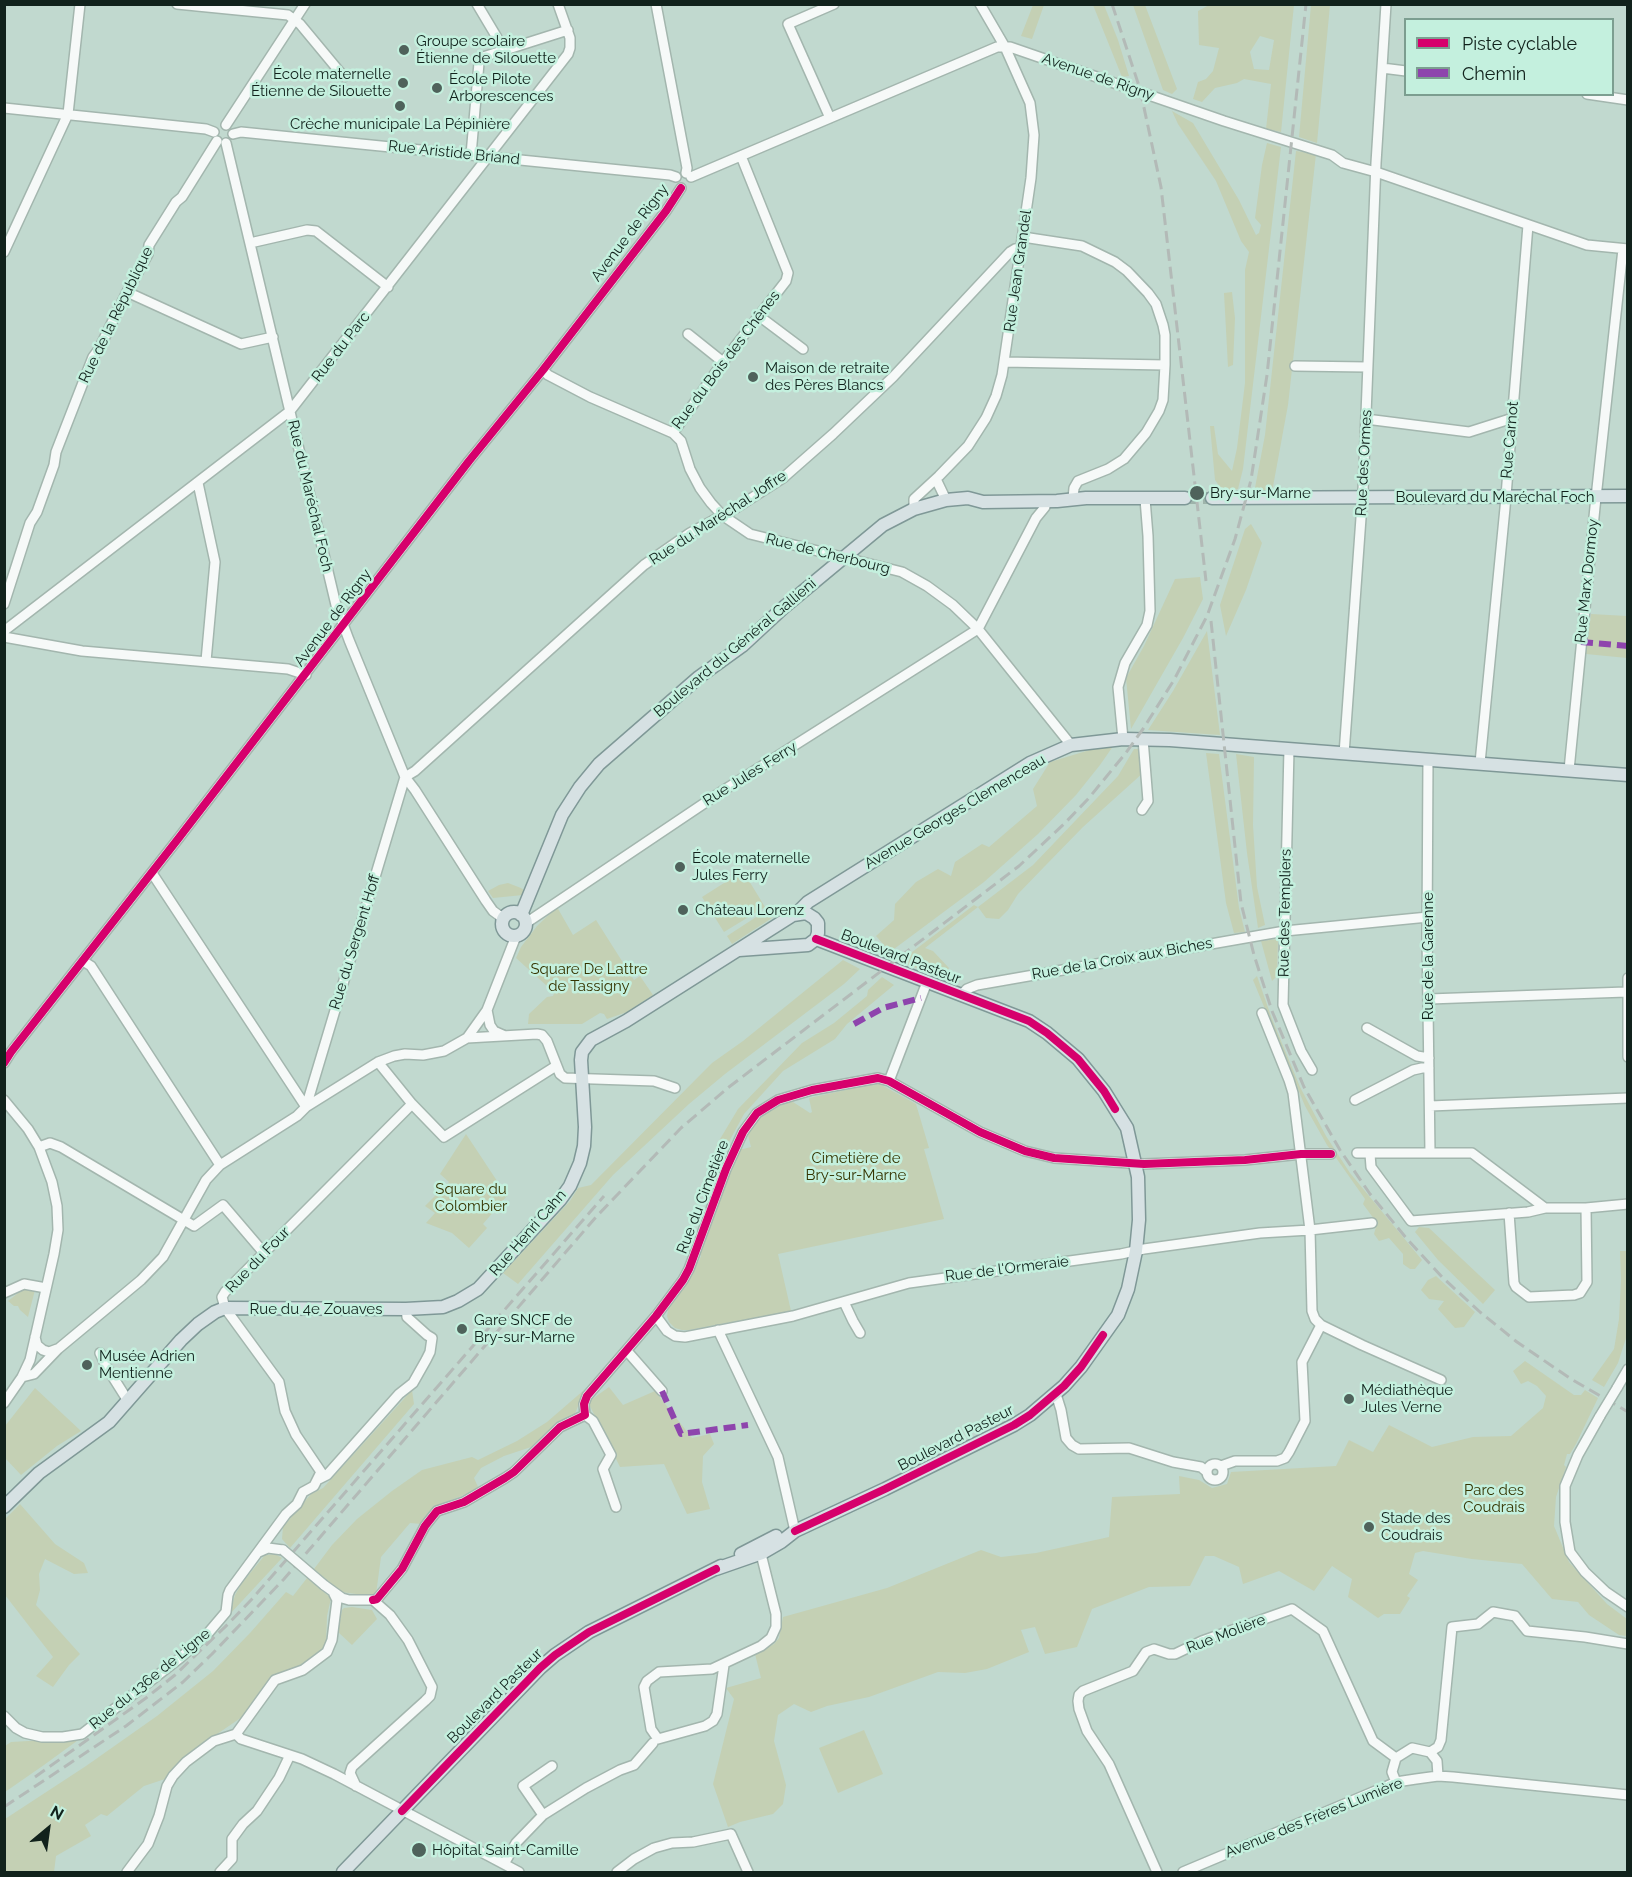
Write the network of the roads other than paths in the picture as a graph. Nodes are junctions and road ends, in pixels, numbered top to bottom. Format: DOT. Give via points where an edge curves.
graph roads {
  1 [pos="80,4"];
  2 [pos="177,4"];
  3 [pos="305,4"];
  4 [pos="477,4"];
  5 [pos="558,4"];
  6 [pos="656,4"];
  7 [pos="834,4"];
  8 [pos="980,4"];
  9 [pos="1386,4"];
  10 [pos="294,19"];
  11 [pos="568,30"];
  12 [pos="1005,47"];
  13 [pos="505,51"];
  14 [pos="1382,68"];
  15 [pos="1404,71"];
  16 [pos="344,77"];
  17 [pos="1601,96"];
  18 [pos="1628,100"];
  19 [pos="4,108"];
  20 [pos="68,114"];
  21 [pos="830,118"];
  22 [pos="226,125"];
  23 [pos="233,134"];
  24 [pos="219,139"];
  25 [pos="471,155"];
  26 [pos="741,156"];
  27 [pos="489,157"];
  28 [pos="1376,172"];
  29 [pos="689,175"];
  30 [pos="676,177"];
  31 [pos="681,188"];
  32 [pos="1528,225"];
  33 [pos="1023,237"];
  34 [pos="250,243"];
  35 [pos="1021,248"];
  36 [pos="1625,249"];
  37 [pos="4,252"];
  38 [pos="388,287"];
  39 [pos="126,292"];
  40 [pos="759,316"];
  41 [pos="688,334"];
  42 [pos="273,337"];
  43 [pos="803,349"];
  44 [pos="723,362"];
  45 [pos="1004,362"];
  46 [pos="1165,365"];
  47 [pos="1295,366"];
  48 [pos="1367,367"];
  49 [pos="543,370"];
  50 [pos="290,411"];
  51 [pos="1513,418"];
  52 [pos="1366,419"];
  53 [pos="673,433"];
  54 [pos="936,479"];
  55 [pos="198,483"];
  56 [pos="1596,496"];
  57 [pos="1628,496"];
  58 [pos="1363,497"];
  59 [pos="1505,497"];
  60 [pos="1185,498"];
  61 [pos="1212,498"];
  62 [pos="1145,499"];
  63 [pos="946,500"];
  64 [pos="1073,500"];
  65 [pos="1040,505"];
  66 [pos="914,509"];
  67 [pos="722,515"];
  68 [pos="843,557"];
  69 [pos="4,604"];
  70 [pos="19,619"];
  71 [pos="4,621"];
  72 [pos="344,626"];
  73 [pos="978,629"];
  74 [pos="4,631"];
  75 [pos="4,637"];
  76 [pos="206,661"];
  77 [pos="306,675"];
  78 [pos="1123,738"];
  79 [pos="1143,738"];
  80 [pos="1071,745"];
  81 [pos="1289,749"];
  82 [pos="1344,754"];
  83 [pos="1428,759"];
  84 [pos="1480,763"];
  85 [pos="1569,770"];
  86 [pos="1628,775"];
  87 [pos="405,777"];
  88 [pos="1142,810"];
  89 [pos="152,873"];
  90 [pos="823,894"];
  91 [pos="793,916"];
  92 [pos="1428,917"];
  93 [pos="814,918"];
  94 [pos="504,919"];
  95 [pos="524,919"];
  96 [pos="1285,931"];
  97 [pos="516,936"];
  98 [pos="816,939"];
  99 [pos="797,945"];
  100 [pos="739,950"];
  101 [pos="83,961"];
  102 [pos="1628,978"];
  103 [pos="927,982"];
  104 [pos="1626,992"];
  105 [pos="961,995"];
  106 [pos="1429,999"];
  107 [pos="487,1010"];
  108 [pos="1262,1013"];
  109 [pos="1367,1029"];
  110 [pos="505,1036"];
  111 [pos="466,1038"];
  112 [pos="1628,1057"];
  113 [pos="1429,1058"];
  114 [pos="378,1062"];
  115 [pos="4,1063"];
  116 [pos="556,1066"];
  117 [pos="1429,1068"];
  118 [pos="1312,1070"];
  119 [pos="582,1079"];
  120 [pos="888,1081"];
  121 [pos="675,1088"];
  122 [pos="1628,1098"];
  123 [pos="4,1100"];
  124 [pos="1355,1100"];
  125 [pos="412,1104"];
  126 [pos="1430,1106"];
  127 [pos="306,1107"];
  128 [pos="39,1147"];
  129 [pos="1430,1153"];
  130 [pos="1301,1154"];
  131 [pos="1331,1154"];
  132 [pos="1357,1154"];
  133 [pos="1370,1154"];
  134 [pos="1132,1164"];
  135 [pos="220,1165"];
  136 [pos="1628,1204"];
  137 [pos="1545,1208"];
  138 [pos="1586,1208"];
  139 [pos="1509,1213"];
  140 [pos="185,1221"];
  141 [pos="1372,1223"];
  142 [pos="1310,1230"];
  143 [pos="1132,1252"];
  144 [pos="264,1254"];
  145 [pos="46,1288"];
  146 [pos="4,1293"];
  147 [pos="844,1302"];
  148 [pos="225,1308"];
  149 [pos="406,1309"];
  150 [pos="656,1316"];
  151 [pos="1321,1325"];
  152 [pos="718,1330"];
  153 [pos="860,1332"];
  154 [pos="35,1335"];
  155 [pos="58,1349"];
  156 [pos="627,1351"];
  157 [pos="100,1353"];
  158 [pos="1628,1369"];
  159 [pos="22,1377"];
  160 [pos="1441,1380"];
  161 [pos="662,1391"];
  162 [pos="1056,1394"];
  163 [pos="128,1401"];
  164 [pos="4,1403"];
  165 [pos="585,1415"];
  166 [pos="319,1479"];
  167 [pos="4,1507"];
  168 [pos="616,1507"];
  169 [pos="795,1531"];
  170 [pos="273,1533"];
  171 [pos="760,1549"];
  172 [pos="283,1550"];
  173 [pos="259,1552"];
  174 [pos="337,1597"];
  175 [pos="374,1600"];
  176 [pos="1628,1607"];
  177 [pos="1628,1644"];
  178 [pos="724,1665"];
  179 [pos="4,1716"];
  180 [pos="236,1734"];
  181 [pos="653,1743"];
  182 [pos="1430,1752"];
  183 [pos="290,1755"];
  184 [pos="1396,1758"];
  185 [pos="552,1766"];
  186 [pos="352,1767"];
  187 [pos="334,1774"];
  188 [pos="1438,1776"];
  189 [pos="1396,1782"];
  190 [pos="356,1786"];
  191 [pos="1628,1795"];
  192 [pos="402,1811"];
  193 [pos="543,1815"];
  194 [pos="504,1864"];
  195 [pos="127,1872"];
  196 [pos="220,1872"];
  197 [pos="344,1872"];
  198 [pos="519,1872"];
  199 [pos="617,1872"];
  200 [pos="748,1872"];
  201 [pos="1157,1872"];
  202 [pos="1183,1872"];
  1 -- 20 [label="street"];
  2 -- 10 [label="street" via="288,15"];
  3 -- 10 [label="street"];
  4 -- 13 [label="street"];
  5 -- 11 [label="street, Rue du Parc"];
  6 -- 29 [label="street"];
  7 -- 21 [label="street" via="788,24"];
  8 -- 12 [label="street, Rue Jean Grandel"];
  9 -- 14 [label="street, Rue des Ormes"];
  10 -- 16 [label="street"];
  10 -- 22 [label="street"];
  11 -- 13 [label="street"];
  11 -- 27 [label="street, Rue du Parc" via="568,54"];
  12 -- 21 [label="street"];
  12 -- 28 [label="street, Avenue de Rigny"];
  12 -- 33 [label="street, Rue Jean Grandel" via="1027,92 1034,123"];
  13 -- 25 [label="street" via="483,57 478,63"];
  14 -- 15 [label="street"];
  14 -- 28 [label="street, Rue des Ormes"];
  17 -- 18 [label="street"];
  19 -- 20 [label="street"];
  20 -- 24 [label="street" via="206,129"];
  20 -- 37 [label="street"];
  21 -- 26 [label="street"];
  22 -- 23 [label="street"];
  22 -- 24 [label="street" via="218,126"];
  23 -- 24 [label="street, Rue de la République" via="231,140"];
  23 -- 25 [label="street, Rue Aristide Briand"];
  24 -- 34 [label="street, Rue du Maréchal Foch"];
  24 -- 39 [label="street, Rue de la République" via="149,245 148,254"];
  25 -- 27 [label="street, Rue Aristide Briand"];
  26 -- 29 [label="street"];
  26 -- 40 [label="street, Rue du Bois des Chênes" via="788,273"];
  27 -- 30 [label="street, Rue Aristide Briand"];
  27 -- 38 [label="street, Rue du Parc"];
  28 -- 32 [label="street, Avenue de Rigny"];
  28 -- 48 [label="street, Rue des Ormes"];
  29 -- 30 [label="street" via="680,173"];
  29 -- 31 [label="street" via="690,186"];
  30 -- 31 [label="street"];
  31 -- 49 [label="street, Avenue de Rigny"];
  32 -- 36 [label="street, Avenue de Rigny" via="1587,246"];
  32 -- 51 [label="street, Rue Carnot"];
  33 -- 35 [label="street, Rue Jean Grandel"];
  33 -- 46 [label="street" via="1082,246 1127,271 1148,292 1160,314"];
  34 -- 38 [label="street" via="316,231"];
  34 -- 42 [label="street, Rue du Maréchal Foch"];
  35 -- 45 [label="street, Rue Jean Grandel"];
  35 -- 67 [label="street, Rue du Maréchal Joffre" via="1010,252 893,377 825,442 783,478"];
  36 -- 56 [label="street, Rue Marx Dormoy"];
  38 -- 50 [label="street, Rue du Parc"];
  39 -- 42 [label="street" via="241,344"];
  39 -- 69 [label="street, Rue de la République" via="88,368"];
  40 -- 43 [label="street"];
  40 -- 44 [label="street, Rue du Bois des Chênes"];
  41 -- 44 [label="street"];
  42 -- 50 [label="street, Rue du Maréchal Foch"];
  44 -- 53 [label="street, Rue du Bois des Chênes"];
  45 -- 46 [label="street"];
  45 -- 54 [label="street, Rue Jean Grandel" via="986,417 968,446"];
  46 -- 64 [label="street" via="1163,400 1146,434 1124,459 1078,481"];
  47 -- 48 [label="street"];
  48 -- 52 [label="street, Rue des Ormes"];
  49 -- 53 [label="street, Rue du Bois des Chênes" via="590,397"];
  49 -- 72 [label="street, Avenue de Rigny"];
  50 -- 55 [label="street, Rue du Parc"];
  50 -- 72 [label="street, Rue du Maréchal Foch"];
  51 -- 52 [label="street" via="1469,432"];
  51 -- 59 [label="street, Rue Carnot"];
  52 -- 58 [label="street, Rue des Ormes"];
  53 -- 67 [label="street, Rue de Cherbourg" via="681,441 700,488"];
  54 -- 63 [label="street"];
  54 -- 66 [label="street, Rue Jean Grandel" via="914,499"];
  55 -- 70 [label="street, Rue du Parc"];
  55 -- 76 [label="street" via="215,562"];
  56 -- 57 [label="main road, Boulevard du Maréchal Foch"];
  56 -- 59 [label="main road, Boulevard du Maréchal Foch"];
  56 -- 85 [label="street, Rue Marx Dormoy"];
  58 -- 59 [label="main road, Boulevard du Maréchal Foch"];
  58 -- 61 [label="main road"];
  58 -- 82 [label="street, Rue des Ormes"];
  59 -- 84 [label="street, Rue Carnot"];
  60 -- 62 [label="main road, Boulevard du Général Gallieni"];
  62 -- 64 [label="main road, Boulevard du Général Gallieni"];
  62 -- 78 [label="street" via="1150,611 1118,687"];
  63 -- 65 [label="main road, Boulevard du Général Gallieni" via="968,498"];
  63 -- 66 [label="main road, Boulevard du Général Gallieni"];
  64 -- 65 [label="main road, Boulevard du Général Gallieni"];
  65 -- 73 [label="street"];
  66 -- 68 [label="main road, Boulevard du Général Gallieni" via="882,525"];
  67 -- 68 [label="street, Rue de Cherbourg" via="750,534"];
  67 -- 87 [label="street, Rue du Maréchal Joffre" via="644,565"];
  68 -- 73 [label="street, Rue de Cherbourg" via="902,572 953,605"];
  68 -- 95 [label="main road, Boulevard du Général Gallieni" via="598,764 562,815"];
  70 -- 71 [label="street, Rue du Parc"];
  70 -- 74 [label="street, Rue du Parc"];
  72 -- 77 [label="street, Avenue de Rigny"];
  72 -- 87 [label="street, Rue du Maréchal Foch"];
  73 -- 80 [label="street, Rue de Cherbourg"];
  73 -- 95 [label="street, Rue Jules Ferry"];
  75 -- 76 [label="street" via="82,651"];
  76 -- 77 [label="street" via="288,669"];
  77 -- 89 [label="street, Avenue de Rigny"];
  78 -- 79 [label="main road, Avenue Georges Clemenceau"];
  78 -- 80 [label="main road, Avenue Georges Clemenceau"];
  79 -- 81 [label="main road, Avenue Georges Clemenceau"];
  79 -- 88 [label="street" via="1148,801"];
  80 -- 90 [label="main road, Avenue Georges Clemenceau" via="1030,763"];
  81 -- 82 [label="main road, Avenue Georges Clemenceau"];
  81 -- 96 [label="street, Rue des Templiers"];
  82 -- 83 [label="main road, Avenue Georges Clemenceau"];
  83 -- 84 [label="main road, Avenue Georges Clemenceau"];
  83 -- 92 [label="street, Rue de la Garenne"];
  84 -- 85 [label="main road, Avenue Georges Clemenceau"];
  85 -- 86 [label="main road, Avenue Georges Clemenceau"];
  87 -- 94 [label="street, Rue du Maréchal Foch" via="493,911"];
  87 -- 127 [label="street, Rue du Sergent Hoff"];
  89 -- 101 [label="street, Avenue de Rigny"];
  89 -- 127 [label="street"];
  90 -- 91 [label="main road, Avenue Georges Clemenceau"];
  90 -- 93 [label="main road"];
  91 -- 93 [label="main road" via="806,913"];
  91 -- 99 [label="main road" via="787,923 786,934"];
  91 -- 100 [label="main road, Avenue Georges Clemenceau"];
  92 -- 96 [label="street, Rue de la Croix aux Biches"];
  92 -- 106 [label="street, Rue de la Garenne"];
  93 -- 98 [label="main road" via="819,928"];
  94 -- 95 [label="main road" via="514,913"];
  94 -- 97 [label="main road" via="506,932"];
  95 -- 97 [label="main road" via="523,933"];
  96 -- 105 [label="street, Rue de la Croix aux Biches" via="977,985"];
  96 -- 118 [label="street, Rue des Templiers" via="1283,1005"];
  97 -- 107 [label="street"];
  98 -- 99 [label="main road" via="808,945"];
  98 -- 103 [label="main road, Boulevard Pasteur"];
  99 -- 100 [label="main road"];
  100 -- 119 [label="main road, Rue Henri Cahn" via="591,1040 582,1052"];
  101 -- 115 [label="street, Avenue de Rigny"];
  101 -- 135 [label="street" via="91,966"];
  102 -- 104 [label="street"];
  103 -- 105 [label="main road, Boulevard Pasteur"];
  103 -- 120 [label="street"];
  104 -- 106 [label="street"];
  104 -- 112 [label="street"];
  105 -- 134 [label="main road, Boulevard Pasteur" via="1029,1021 1078,1059 1127,1128"];
  106 -- 113 [label="street, Rue de la Garenne"];
  107 -- 110 [label="street" via="494,1031"];
  107 -- 111 [label="street"];
  108 -- 130 [label="street" via="1293,1093"];
  109 -- 113 [label="street" via="1417,1056"];
  110 -- 111 [label="street"];
  110 -- 116 [label="street" via="542,1035"];
  111 -- 114 [label="street" via="444,1052 405,1054"];
  113 -- 117 [label="street, Rue de la Garenne"];
  114 -- 125 [label="street"];
  114 -- 127 [label="street"];
  116 -- 119 [label="street" via="565,1078"];
  116 -- 125 [label="street" via="446,1137"];
  117 -- 124 [label="street" via="1413,1070"];
  117 -- 126 [label="street, Rue de la Garenne"];
  119 -- 121 [label="street" via="654,1081"];
  119 -- 149 [label="main road, Rue Henri Cahn" via="584,1146 570,1186 560,1200 468,1296 443,1307"];
  120 -- 134 [label="street" via="971,1128 1025,1150 1054,1158"];
  120 -- 150 [label="street, Rue du Cimetière" via="878,1077 793,1095 757,1113 743,1132 726,1169 689,1269"];
  122 -- 126 [label="street"];
  123 -- 128 [label="street"];
  125 -- 144 [label="street, Rue du Four"];
  126 -- 129 [label="street, Rue de la Garenne"];
  127 -- 135 [label="street"];
  128 -- 140 [label="street" via="50,1143 61,1147"];
  128 -- 145 [label="street" via="57,1206 58,1230"];
  129 -- 133 [label="street"];
  129 -- 137 [label="street" via="1472,1153"];
  130 -- 131 [label="street"];
  130 -- 134 [label="street"];
  130 -- 142 [label="street"];
  132 -- 133 [label="street"];
  133 -- 139 [label="street" via="1371,1167 1411,1221"];
  134 -- 143 [label="main road, Boulevard Pasteur" via="1139,1199 1139,1236"];
  135 -- 140 [label="street" via="206,1180"];
  136 -- 138 [label="street"];
  137 -- 138 [label="street"];
  137 -- 139 [label="street"];
  138 -- 139 [label="street" via="1587,1282 1574,1295 1529,1297 1516,1287"];
  140 -- 144 [label="street" via="194,1226 223,1204"];
  140 -- 155 [label="street" via="163,1257 141,1280"];
  141 -- 142 [label="street, Rue de l'Ormeraie"];
  142 -- 143 [label="street, Rue de l'Ormeraie" via="1260,1233"];
  142 -- 151 [label="street" via="1312,1311"];
  143 -- 147 [label="street, Rue de l'Ormeraie" via="909,1283"];
  143 -- 162 [label="main road, Boulevard Pasteur" via="1128,1289 1118,1315 1082,1367"];
  144 -- 148 [label="street, Rue du Four" via="225,1292"];
  145 -- 146 [label="street" via="24,1284"];
  145 -- 154 [label="street"];
  147 -- 152 [label="street, Rue de l'Ormeraie"];
  147 -- 153 [label="street"];
  148 -- 149 [label="main road, Rue du 4e Zouaves"];
  148 -- 163 [label="main road, Rue du Four" via="198,1324"];
  148 -- 166 [label="street" via="279,1382 285,1411 321,1472"];
  149 -- 166 [label="street, Rue du 136e de Ligne" via="407,1317 432,1338 430,1352 413,1383"];
  150 -- 152 [label="street, Rue de l'Ormeraie" via="675,1336"];
  150 -- 156 [label="street, Rue du Cimetière"];
  151 -- 160 [label="street"];
  151 -- 162 [label="street" via="1302,1362 1305,1421 1289,1452 1277,1461 1235,1461 1221,1466 1223,1474 1218,1480 1212,1480 1201,1467 1129,1448 1079,1449 1066,1438"];
  152 -- 169 [label="street" via="778,1457"];
  154 -- 155 [label="street" via="43,1350"];
  154 -- 159 [label="street"];
  155 -- 159 [label="street" via="34,1374"];
  156 -- 161 [label="street"];
  156 -- 165 [label="street, Rue du Cimetière" via="587,1396"];
  157 -- 163 [label="street"];
  158 -- 176 [label="street, bridge" via="1578,1455 1566,1486 1565,1522 1570,1552 1606,1592"];
  159 -- 164 [label="street"];
  162 -- 169 [label="main road, Boulevard Pasteur" via="1014,1425"];
  163 -- 167 [label="main road, Rue du Four" via="100,1429 39,1473"];
  165 -- 168 [label="street" via="593,1421 611,1455 603,1469"];
  165 -- 175 [label="street" via="560,1427 505,1478 464,1502 437,1511 402,1569"];
  166 -- 170 [label="street, Rue du 136e de Ligne" via="303,1492"];
  169 -- 171 [label="main road, Boulevard Pasteur" via="781,1542"];
  170 -- 172 [label="street"];
  170 -- 173 [label="street, Rue du 136e de Ligne"];
  171 -- 178 [label="street" via="776,1627 761,1646"];
  171 -- 192 [label="main road, Boulevard Pasteur" via="589,1632 555,1655"];
  172 -- 173 [label="street" via="268,1548"];
  172 -- 174 [label="street, bridge"];
  173 -- 179 [label="street, Rue du 136e de Ligne" via="230,1590 226,1612 209,1632 82,1734 42,1737 25,1733"];
  174 -- 175 [label="street"];
  174 -- 180 [label="street" via="327,1652 303,1670 275,1680"];
  175 -- 186 [label="street" via="400,1627 432,1687 425,1701"];
  177 -- 182 [label="street" via="1527,1631 1515,1616 1493,1612 1478,1624 1452,1627 1441,1740"];
  178 -- 178 [label="street" via="703,1671 659,1672 646,1681 651,1730 658,1739 713,1721"];
  180 -- 183 [label="street" via="249,1743"];
  180 -- 195 [label="street" via="214,1741 173,1776 148,1844"];
  181 -- 193 [label="street" via="634,1765"];
  182 -- 184 [label="street" via="1412,1748"];
  182 -- 188 [label="street" via="1437,1761"];
  183 -- 187 [label="street"];
  183 -- 196 [label="street" via="257,1811 232,1839 232,1859"];
  184 -- 189 [label="street" via="1392,1772"];
  184 -- 201 [label="street, Rue Molière" via="1373,1741 1323,1631 1292,1609 1175,1654 1154,1649 1146,1652 1133,1671 1083,1690 1078,1709 1109,1764"];
  185 -- 193 [label="street" via="523,1786"];
  186 -- 187 [label="street"];
  186 -- 190 [label="street" via="350,1773"];
  187 -- 190 [label="street"];
  188 -- 189 [label="street, Avenue des Frères Lumière"];
  188 -- 191 [label="street, Avenue des Frères Lumière"];
  189 -- 202 [label="street, Avenue des Frères Lumière"];
  190 -- 192 [label="street"];
  192 -- 194 [label="street"];
  192 -- 197 [label="main road, Boulevard Pasteur"];
  193 -- 194 [label="street" via="516,1844"];
  194 -- 198 [label="street"];
  199 -- 200 [label="street" via="654,1848 731,1834"];
}
